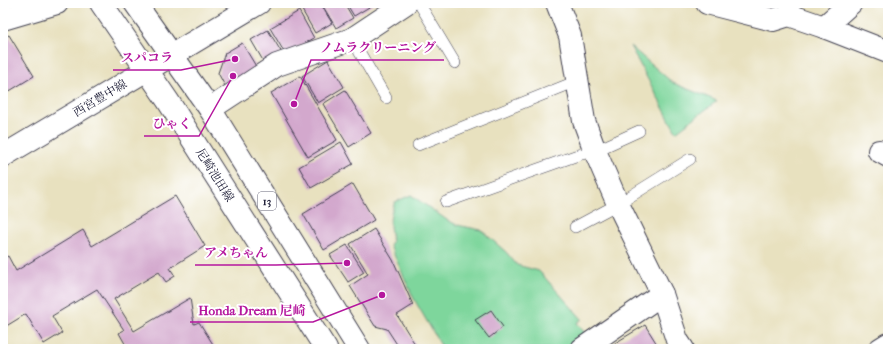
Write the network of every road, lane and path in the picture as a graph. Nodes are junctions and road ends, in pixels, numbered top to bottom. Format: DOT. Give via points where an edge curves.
graph roads {
  1 [pos="57,3"];
  2 [pos="101,3"];
  3 [pos="135,3"];
  4 [pos="259,3"];
  5 [pos="406,3"];
  6 [pos="419,3"];
  7 [pos="557,3"];
  8 [pos="851,3"];
  9 [pos="709,4"];
  10 [pos="3,19"];
  11 [pos="824,27"];
  12 [pos="352,39"];
  13 [pos="888,52"];
  14 [pos="172,55"];
  15 [pos="455,63"];
  16 [pos="147,70"];
  17 [pos="577,81"];
  18 [pos="386,98"];
  19 [pos="210,109"];
  20 [pos="639,131"];
  21 [pos="418,145"];
  22 [pos="594,151"];
  23 [pos="3,156"];
  24 [pos="690,159"];
  25 [pos="446,202"];
  26 [pos="618,204"];
  27 [pos="576,227"];
  28 [pos="662,294"];
  29 [pos="888,344"];
  30 [pos="326,349"];
  31 [pos="359,349"];
  32 [pos="582,349"];
  33 [pos="683,349"];
  34 [pos="880,349"];
  1 -- 10 [label="main road"];
  2 -- 16 [label="main road, 尼崎池田線 / 13"];
  3 -- 14 [label="main road, 13"];
  4 -- 14 [label="main road, 西宮豊中線"];
  5 -- 12 [label="main road"];
  6 -- 15 [label="lane"];
  7 -- 17 [label="main road" via="570,36"];
  8 -- 11 [label="main road"];
  9 -- 11 [label="main road" via="773,20 789,15"];
  11 -- 13 [label="main road"];
  12 -- 18 [label="lane"];
  12 -- 19 [label="main road" via="277,65"];
  14 -- 16 [label="main road, 西宮豊中線"];
  14 -- 19 [label="main road, 13"];
  16 -- 23 [label="main road, 西宮豊中線"];
  16 -- 30 [label="main road, 尼崎池田線 / 13"];
  17 -- 21 [label="lane"];
  17 -- 22 [label="main road" via="584,121"];
  19 -- 31 [label="main road, 13"];
  20 -- 22 [label="lane"];
  22 -- 25 [label="lane"];
  22 -- 26 [label="main road"];
  24 -- 26 [label="lane"];
  26 -- 27 [label="lane"];
  26 -- 28 [label="main road"];
  28 -- 32 [label="main road"];
  28 -- 33 [label="main road" via="677,340"];
  29 -- 34 [label="main road"];
}
